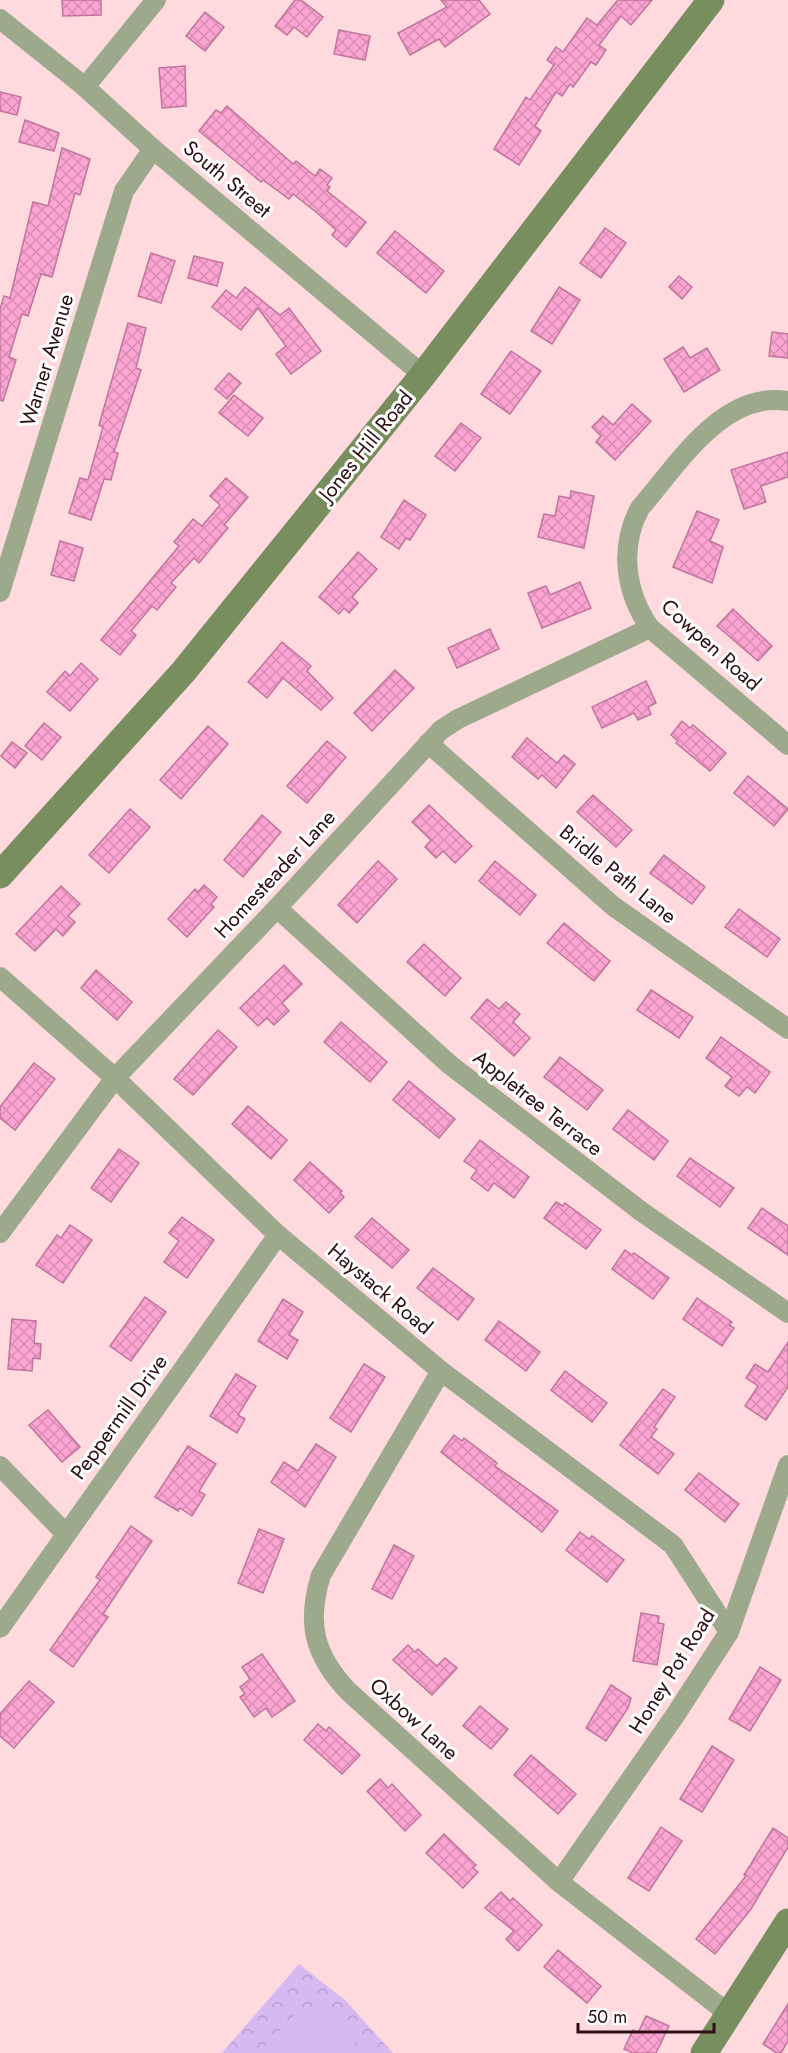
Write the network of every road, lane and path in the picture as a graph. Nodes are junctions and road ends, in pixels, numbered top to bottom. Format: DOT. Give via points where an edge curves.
graph roads {
  1 [pos="156,0"];
  2 [pos="711,0"];
  3 [pos="0,19"];
  4 [pos="84,87"];
  5 [pos="153,149"];
  6 [pos="423,375"];
  7 [pos="788,401"];
  8 [pos="0,592"];
  9 [pos="650,628"];
  10 [pos="428,743"];
  11 [pos="788,745"];
  12 [pos="0,875"];
  13 [pos="277,908"];
  14 [pos="0,977"];
  15 [pos="788,1029"];
  16 [pos="115,1078"];
  17 [pos="0,1233"];
  18 [pos="278,1235"];
  19 [pos="788,1313"];
  20 [pos="441,1371"];
  21 [pos="0,1466"];
  22 [pos="788,1466"];
  23 [pos="65,1533"];
  24 [pos="0,1628"];
  25 [pos="729,1632"];
  26 [pos="559,1882"];
  27 [pos="788,1922"];
  28 [pos="729,2014"];
  29 [pos="704,2053"];
  1 -- 4 [label="street"];
  2 -- 6 [label="main road, Jones Hill Road"];
  3 -- 4 [label="street, South Street"];
  4 -- 5 [label="street, South Street"];
  5 -- 6 [label="street, South Street"];
  5 -- 8 [label="street, Warner Avenue" via="124,191"];
  6 -- 12 [label="main road, Jones Hill Road" via="184,671"];
  7 -- 9 [label="street, Cowpen Road" via="757,403 711,427 640,508 632,522 628,578 638,611"];
  9 -- 10 [label="street, Homesteader Lane" via="458,719"];
  9 -- 11 [label="street, Cowpen Road"];
  10 -- 13 [label="street, Homesteader Lane"];
  10 -- 15 [label="street, Bridle Path Lane" via="612,906"];
  13 -- 16 [label="street, Homesteader Lane"];
  13 -- 19 [label="street, Appletree Terrace" via="449,1064 642,1212"];
  14 -- 16 [label="street, Haystack Road"];
  16 -- 17 [label="street, Homesteader Lane"];
  16 -- 18 [label="street, Haystack Road"];
  18 -- 20 [label="street, Haystack Road"];
  18 -- 23 [label="street, Peppermill Drive"];
  20 -- 25 [label="street, Haystack Road" via="673,1545"];
  20 -- 26 [label="street, Oxbow Lane" via="327,1561 313,1603 314,1634 325,1662 348,1691"];
  21 -- 23 [label="street"];
  22 -- 25 [label="street, Honey Pot Road"];
  23 -- 24 [label="street, Peppermill Drive"];
  25 -- 26 [label="street, Honey Pot Road"];
  26 -- 28 [label="street, Oxbow Lane"];
  27 -- 28 [label="main road"];
  28 -- 29 [label="main road"];
}
